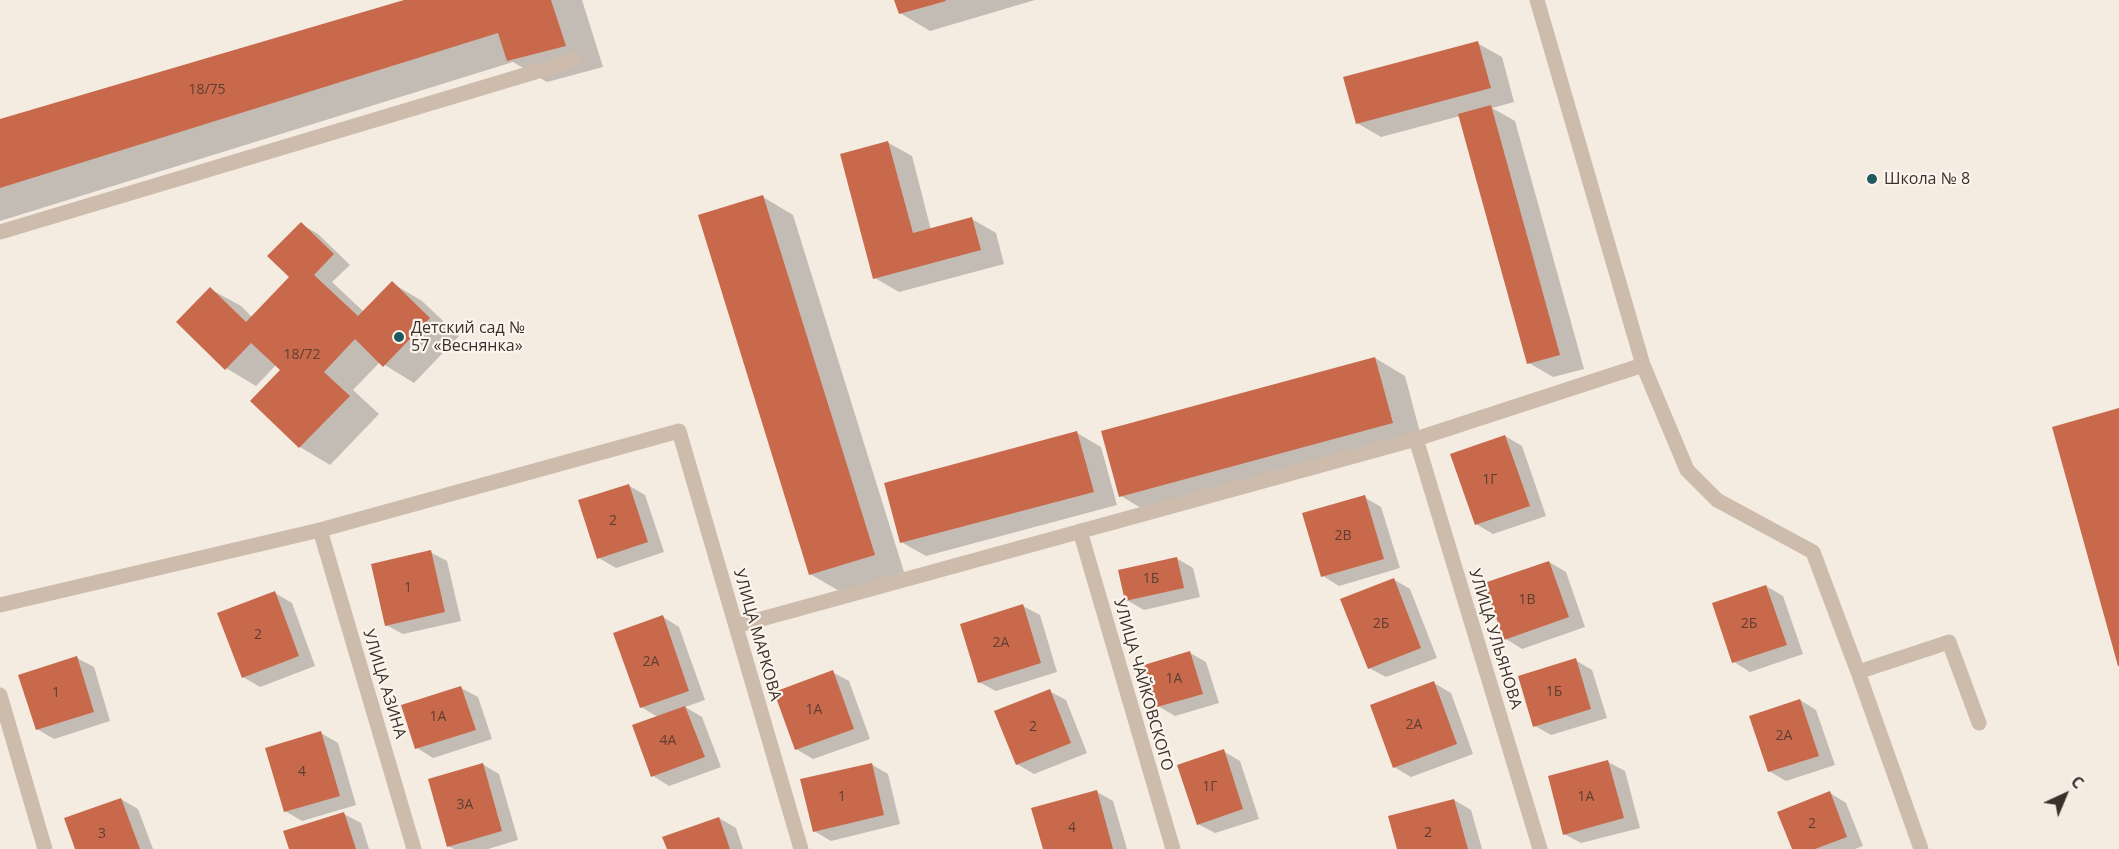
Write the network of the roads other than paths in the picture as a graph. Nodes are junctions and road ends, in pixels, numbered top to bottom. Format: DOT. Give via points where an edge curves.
graph roads {
  1 [pos="1537,0"];
  2 [pos="575,60"];
  3 [pos="0,232"];
  4 [pos="1643,365"];
  5 [pos="1416,439"];
  6 [pos="320,530"];
  7 [pos="1080,531"];
  8 [pos="0,605"];
  9 [pos="736,626"];
  10 [pos="1858,672"];
  11 [pos="0,695"];
  12 [pos="1979,723"];
  13 [pos="45,849"];
  14 [pos="414,849"];
  15 [pos="801,849"];
  16 [pos="1173,849"];
  17 [pos="1540,849"];
  18 [pos="1921,849"];
  1 -- 4 [label="street"];
  2 -- 3 [label="street"];
  4 -- 5 [label="street"];
  4 -- 10 [label="street" via="1687,470 1717,500 1813,552"];
  5 -- 7 [label="street"];
  5 -- 17 [label="street, УЛИЦА УЛЬЯНОВА"];
  6 -- 8 [label="street"];
  6 -- 9 [label="street, УЛИЦА МАРКОВА" via="680,431"];
  6 -- 14 [label="street, УЛИЦА АЗИНА"];
  7 -- 9 [label="street"];
  7 -- 16 [label="street, УЛИЦА ЧАЙКОВСКОГО"];
  9 -- 15 [label="street, УЛИЦА МАРКОВА"];
  10 -- 12 [label="street" via="1949,642"];
  10 -- 18 [label="street"];
  11 -- 13 [label="street"];
}
